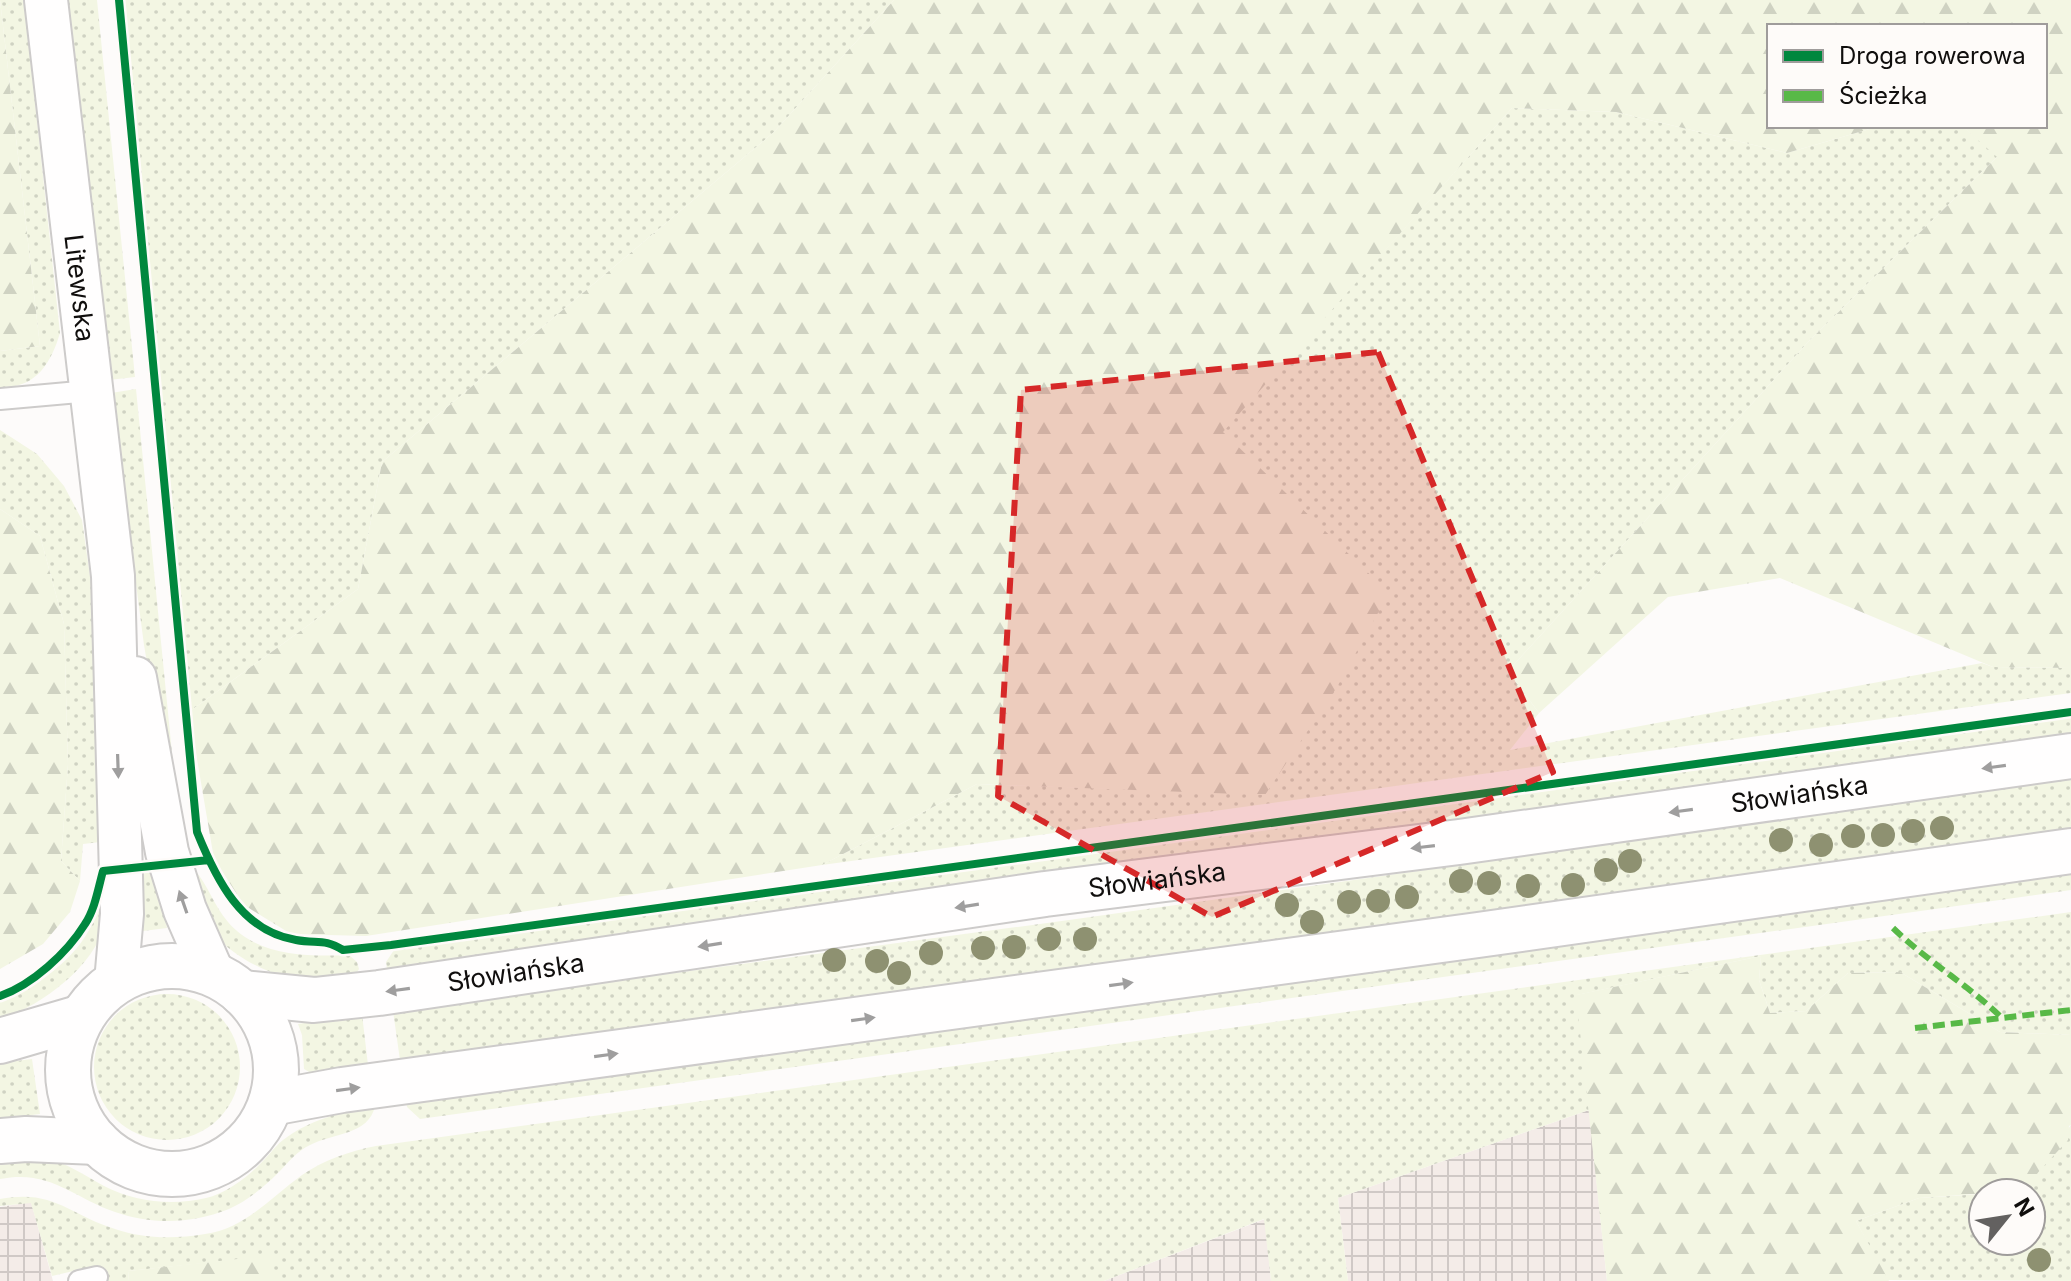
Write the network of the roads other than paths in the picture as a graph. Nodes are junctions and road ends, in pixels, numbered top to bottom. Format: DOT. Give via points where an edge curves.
graph roads {
  1 [pos="46,0"];
  2 [pos="90,391"];
  3 [pos="0,399"];
  4 [pos="113,576"];
  5 [pos="2071,756"];
  6 [pos="2071,851"];
  7 [pos="116,982"];
  8 [pos="227,983"];
  9 [pos="82,1017"];
  10 [pos="0,1041"];
  11 [pos="271,1103"];
  12 [pos="0,1141"];
  13 [pos="97,1142"];
  1 -- 2 [label="street, Litewska"];
  2 -- 3 [label="lane"];
  2 -- 4 [label="street, Litewska"];
  4 -- 7 [label="street, Litewska, one-way" via="122,914"];
  8 -- 4 [label="street, Litewska, one-way" via="185,910 167,852"];
  5 -- 8 [label="main road, Słowiańska, one-way" via="1045,894 379,993 314,1000"];
  11 -- 6 [label="main road, one-way"];
  7 -- 8 [label="main road" via="138,971 188,966"];
  7 -- 9 [label="main road"];
  8 -- 11 [label="main road" via="259,1011 270,1032 276,1068"];
  9 -- 10 [label="main road"];
  9 -- 13 [label="main road" via="68,1068 71,1095"];
  11 -- 13 [label="main road" via="250,1140 215,1165 195,1172 152,1172 132,1166"];
  12 -- 13 [label="main road"];
}
